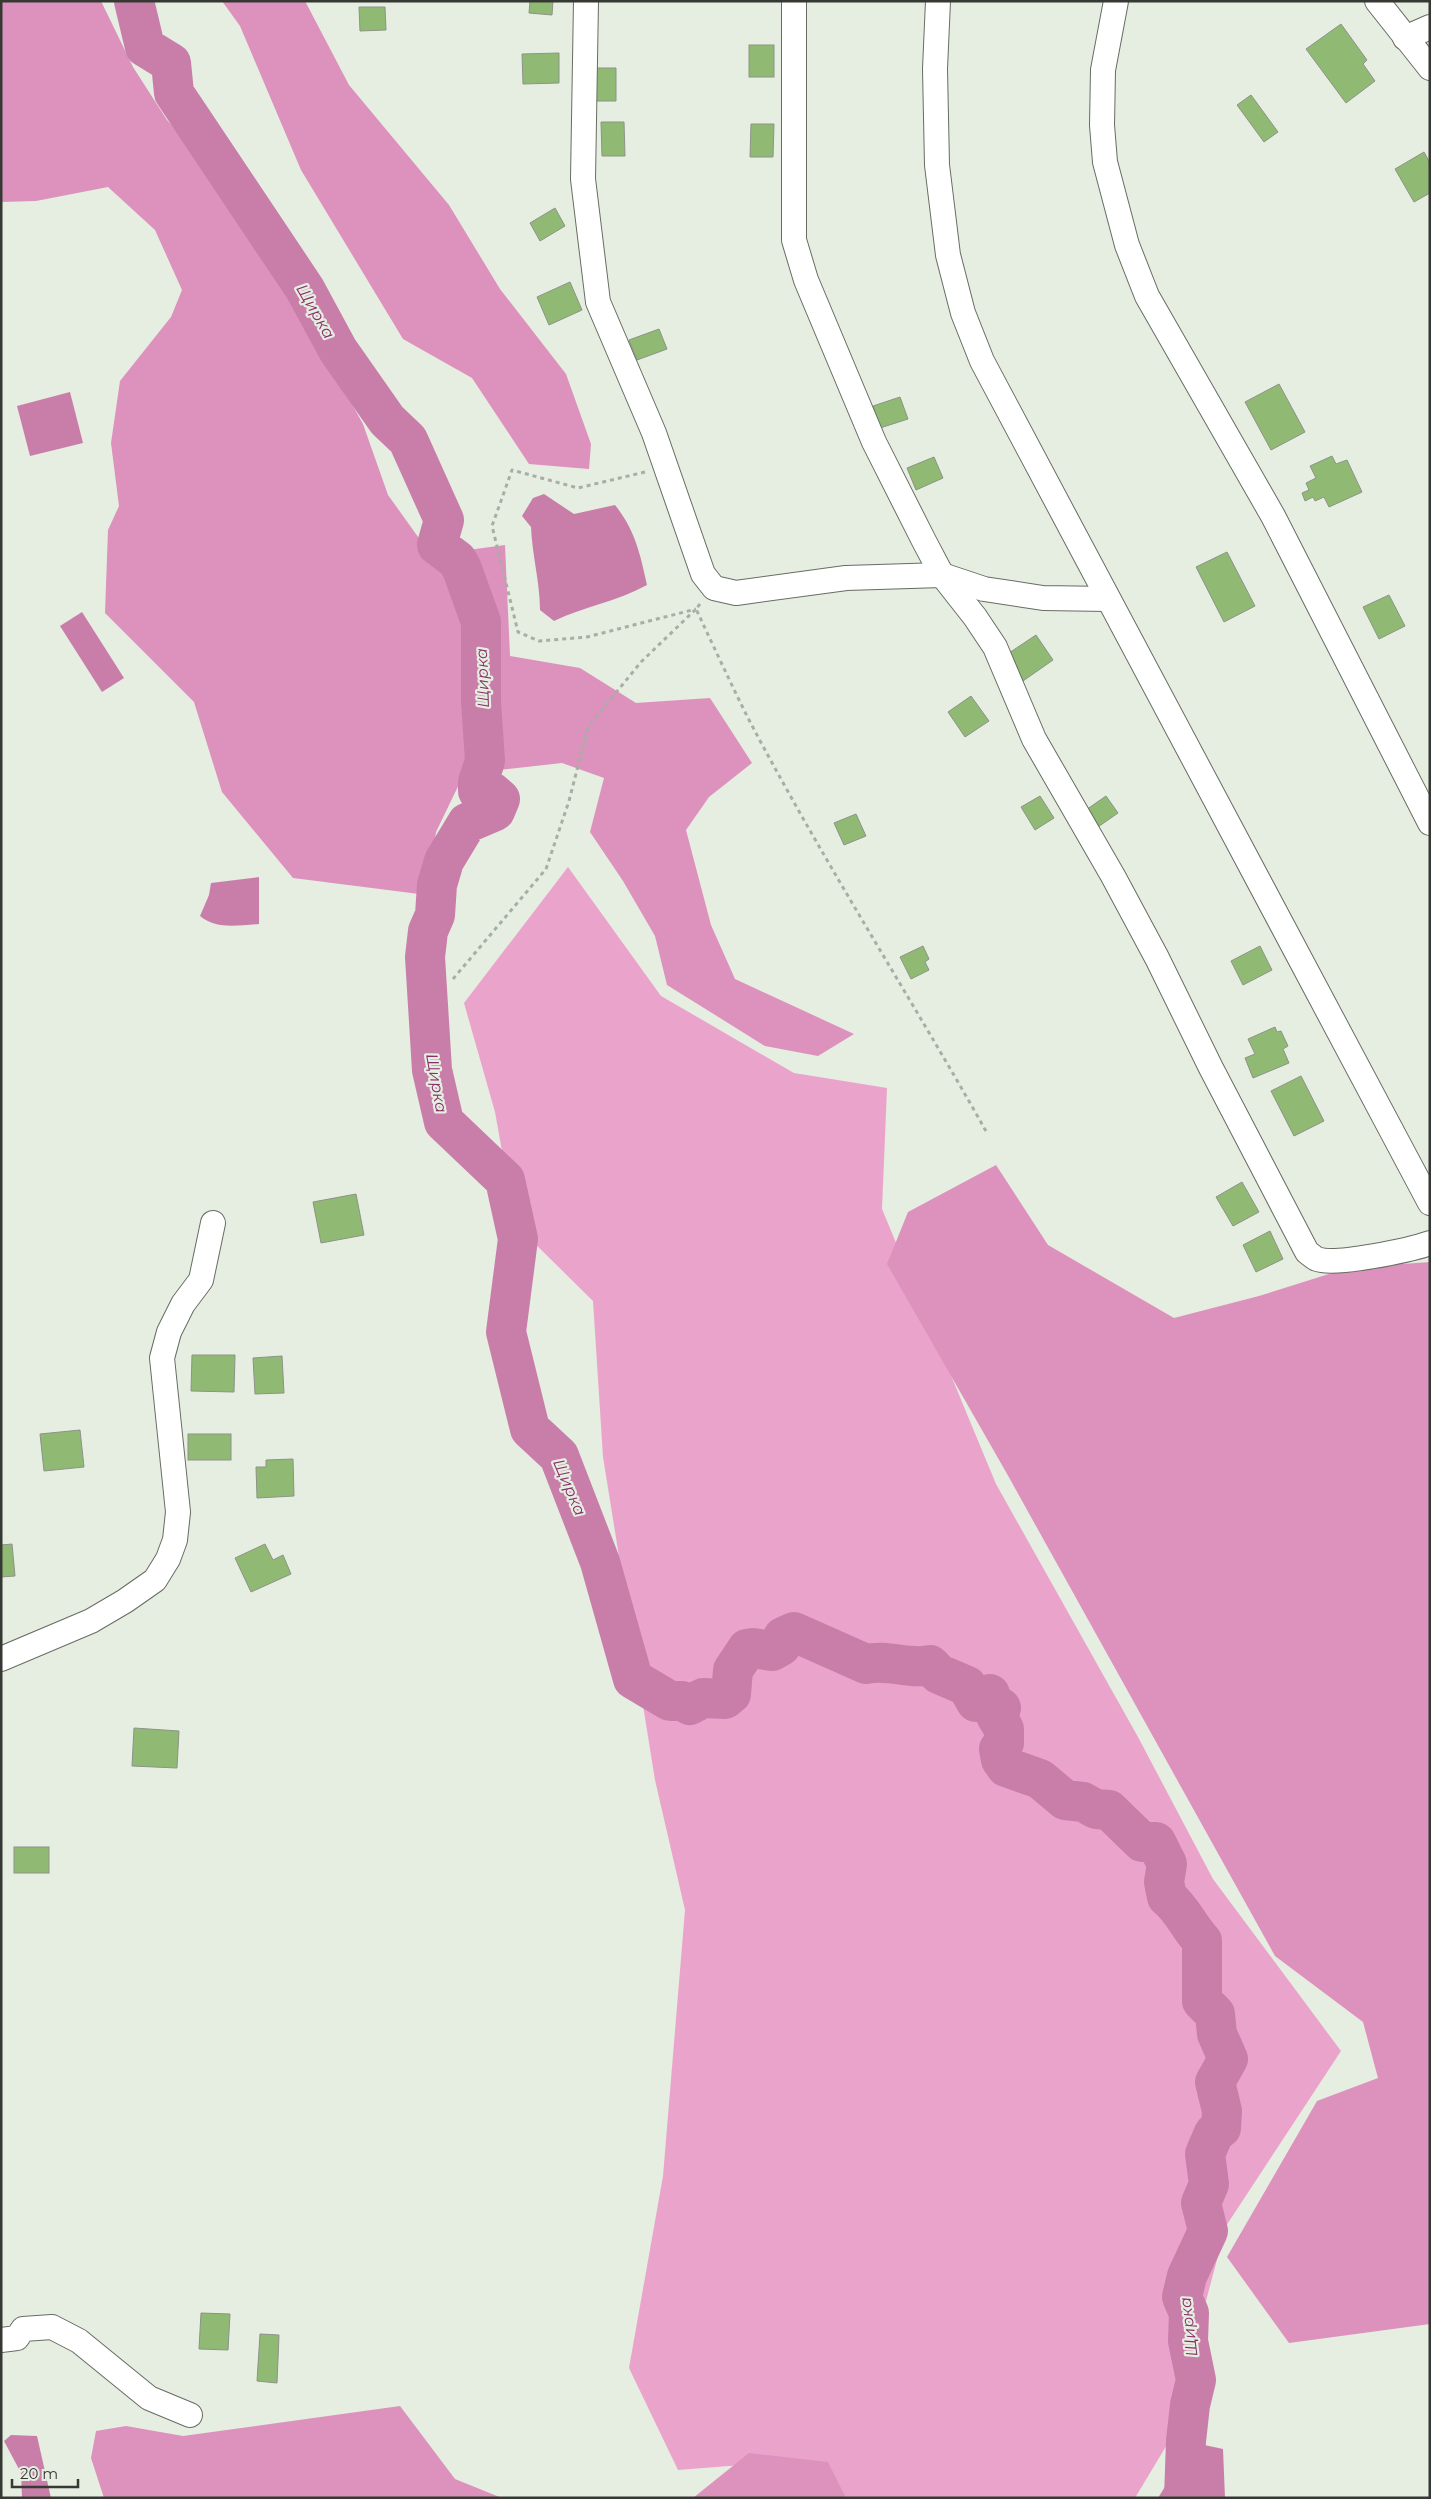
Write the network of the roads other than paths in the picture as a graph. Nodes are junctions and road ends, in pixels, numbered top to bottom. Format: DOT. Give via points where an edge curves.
graph roads {
  1 [pos="586,1"];
  2 [pos="794,1"];
  3 [pos="938,1"];
  4 [pos="1116,1"];
  5 [pos="1378,1"];
  6 [pos="1430,26"];
  7 [pos="1404,38"];
  8 [pos="1430,68"];
  9 [pos="942,575"];
  10 [pos="1108,599"];
  11 [pos="1430,823"];
  12 [pos="1430,1203"];
  13 [pos="213,1223"];
  14 [pos="1430,1243"];
  15 [pos="1,1660"];
  16 [pos="1,2340"];
  17 [pos="190,2415"];
  1 -- 9 [label="street" via="583,179 598,302 664,461 703,574 714,588 736,593 846,578"];
  2 -- 9 [label="street" via="794,240 806,280 874,442"];
  3 -- 10 [label="street" via="934,69 937,164 948,255 963,313 982,361"];
  4 -- 11 [label="street" via="1103,70 1102,125 1106,162 1127,245 1146,296 1272,516"];
  5 -- 7 [label="street"];
  6 -- 7 [label="street"];
  7 -- 8 [label="street"];
  9 -- 10 [label="street" via="984,589 1043,598"];
  9 -- 14 [label="street" via="995,647 1034,739 1153,949 1307,1252 1317,1260 1346,1259 1407,1251"];
  10 -- 12 [label="street"];
  13 -- 15 [label="street" via="201,1280 182,1304 162,1358 178,1512 175,1540 168,1560 154,1580 125,1601 91,1621"];
  16 -- 17 [label="street" via="17,2338 23,2329 52,2326 79,2341 149,2398"];
}
